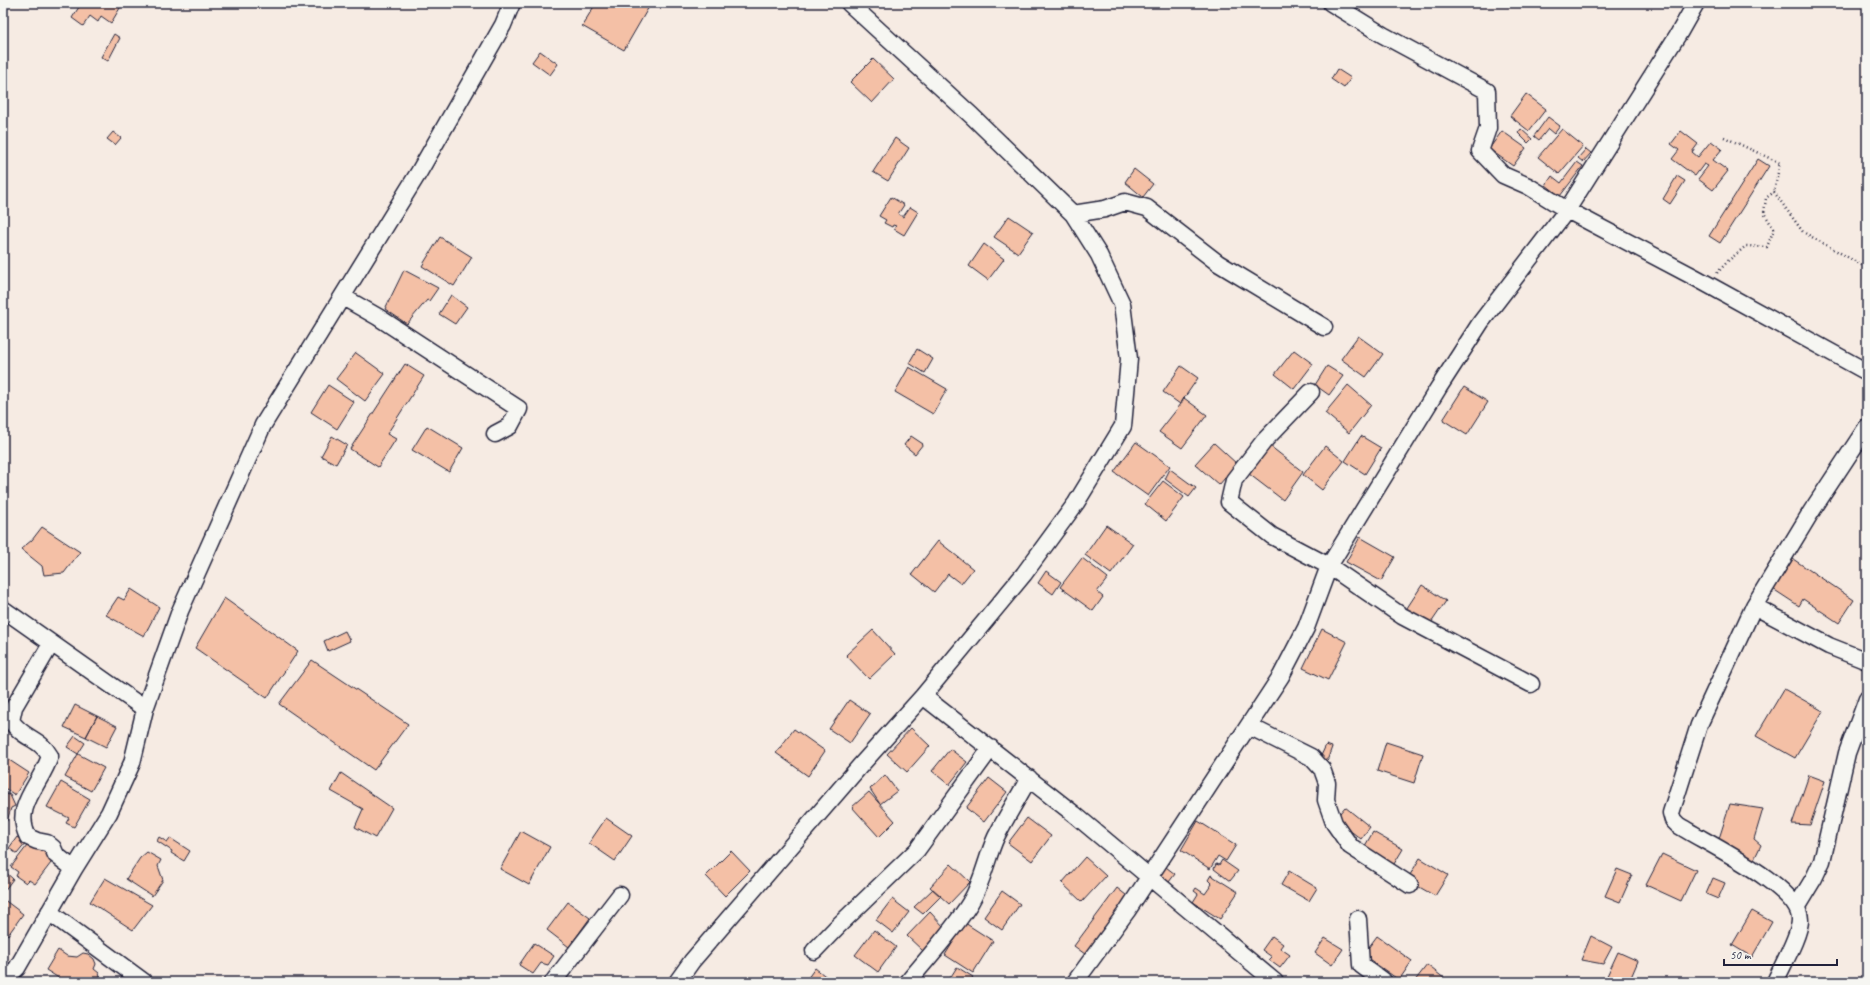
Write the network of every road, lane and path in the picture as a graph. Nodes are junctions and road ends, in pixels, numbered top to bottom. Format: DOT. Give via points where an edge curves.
graph roads {
  1 [pos="512,3"];
  2 [pos="848,3"];
  3 [pos="1331,3"];
  4 [pos="1696,3"];
  5 [pos="1724,137"];
  6 [pos="1774,192"];
  7 [pos="1567,210"];
  8 [pos="1073,214"];
  9 [pos="1867,268"];
  10 [pos="1696,278"];
  11 [pos="343,298"];
  12 [pos="1324,327"];
  13 [pos="1867,372"];
  14 [pos="1311,392"];
  15 [pos="1867,427"];
  16 [pos="495,434"];
  17 [pos="1329,566"];
  18 [pos="1754,606"];
  19 [pos="3,609"];
  20 [pos="51,644"];
  21 [pos="1867,661"];
  22 [pos="1531,684"];
  23 [pos="923,696"];
  24 [pos="1867,699"];
  25 [pos="145,709"];
  26 [pos="1249,726"];
  27 [pos="991,748"];
  28 [pos="1029,778"];
  29 [pos="74,869"];
  30 [pos="1150,876"];
  31 [pos="1410,885"];
  32 [pos="620,896"];
  33 [pos="1797,906"];
  34 [pos="49,912"];
  35 [pos="1358,919"];
  36 [pos="814,951"];
  37 [pos="3,981"];
  38 [pos="144,982"];
  39 [pos="553,982"];
  40 [pos="677,982"];
  41 [pos="908,982"];
  42 [pos="1075,982"];
  43 [pos="1275,982"];
  44 [pos="1384,982"];
  45 [pos="1775,982"];
  1 -- 11 [label="street" via="503,25 451,118"];
  2 -- 8 [label="street" via="972,116"];
  3 -- 7 [label="street" via="1383,35 1488,91 1488,128 1480,151 1503,175 1528,186"];
  4 -- 7 [label="street"];
  5 -- 6 [label="path" via="1780,163"];
  6 -- 9 [label="path" via="1803,232"];
  6 -- 10 [label="path" via="1766,198 1764,213 1774,229 1767,247 1746,246 1714,276"];
  7 -- 10 [label="street"];
  7 -- 17 [label="street" via="1481,322"];
  8 -- 12 [label="street" via="1105,209 1125,202 1147,208 1218,263"];
  8 -- 23 [label="street" via="1099,255 1122,304 1130,359 1123,426 1076,503 1032,562"];
  10 -- 13 [label="street"];
  11 -- 16 [label="street" via="423,346 519,409 510,426"];
  11 -- 25 [label="street" via="263,425 180,611"];
  14 -- 17 [label="street" via="1264,441 1234,480 1229,502 1272,536"];
  15 -- 18 [label="street"];
  17 -- 22 [label="street" via="1402,616"];
  17 -- 26 [label="street" via="1306,628 1281,676"];
  18 -- 21 [label="street" via="1829,646"];
  18 -- 33 [label="street" via="1699,725 1671,813 1678,825 1769,879"];
  19 -- 20 [label="street"];
  20 -- 25 [label="street"];
  20 -- 29 [label="street" via="14,707 11,721 18,731 45,746 50,756 46,768 24,805 24,830 28,837 47,842 56,855"];
  23 -- 27 [label="street"];
  23 -- 40 [label="street" via="794,842"];
  24 -- 33 [label="street" via="1847,753 1822,861"];
  25 -- 29 [label="street" via="132,763 109,813"];
  26 -- 30 [label="street"];
  26 -- 31 [label="street" via="1312,757 1322,769 1327,782 1326,800 1334,823 1350,846"];
  27 -- 28 [label="street"];
  27 -- 36 [label="street" via="918,850"];
  28 -- 30 [label="street"];
  28 -- 41 [label="street" via="996,837 981,882 971,902"];
  29 -- 34 [label="street"];
  30 -- 42 [label="street"];
  30 -- 43 [label="street"];
  32 -- 39 [label="street"];
  33 -- 45 [label="street" via="1800,915 1798,931"];
  34 -- 37 [label="street" via="17,968"];
  34 -- 38 [label="street"];
  35 -- 44 [label="street" via="1361,965"];
}
